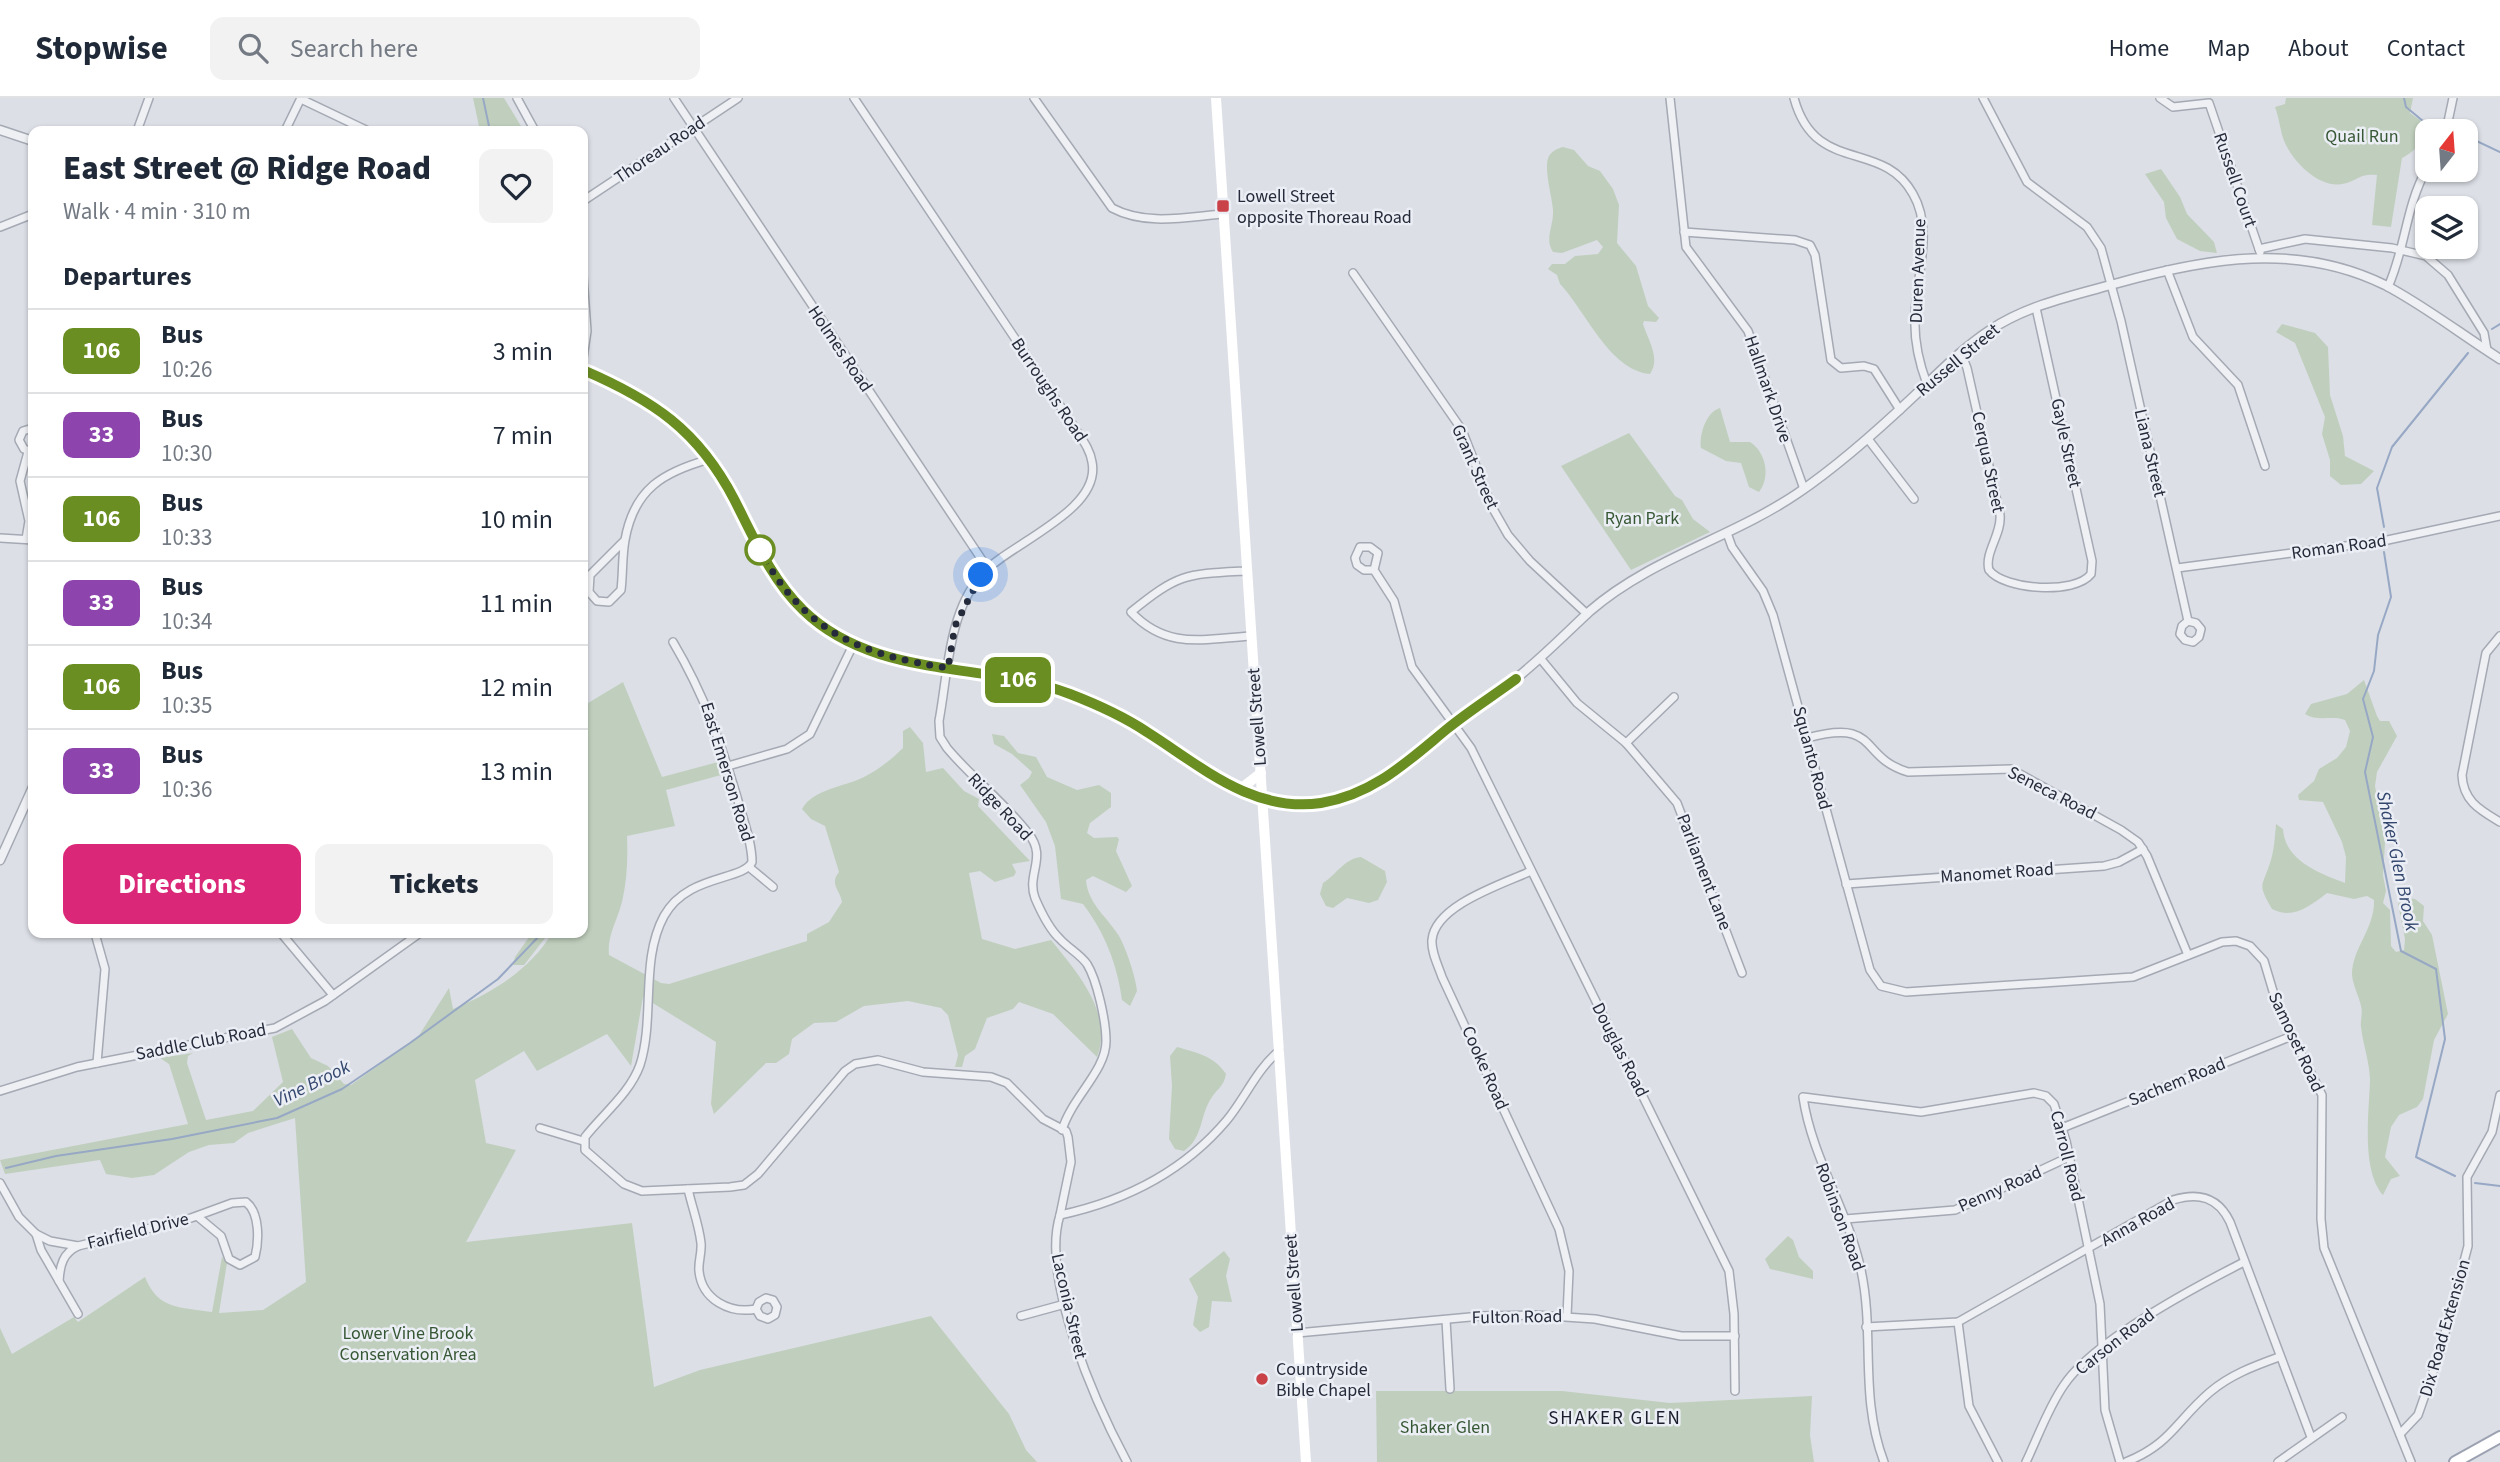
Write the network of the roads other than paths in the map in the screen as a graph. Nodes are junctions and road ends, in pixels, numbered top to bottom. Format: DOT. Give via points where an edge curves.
graph roads {
  1 [pos="149,98"];
  2 [pos="301,98"];
  3 [pos="517,98"];
  4 [pos="674,98"];
  5 [pos="738,98"];
  6 [pos="854,98"];
  7 [pos="1034,98"];
  8 [pos="1216,98"];
  9 [pos="1670,98"];
  10 [pos="1794,98"];
  11 [pos="1983,98"];
  12 [pos="2160,98"];
  13 [pos="2453,98"];
  14 [pos="2449,119"];
  15 [pos="139,126"];
  16 [pos="287,126"];
  17 [pos="358,126"];
  18 [pos="532,126"];
  19 [pos="694,127"];
  20 [pos="0,130"];
  21 [pos="28,139"];
  22 [pos="2420,182"];
  23 [pos="588,198"];
  24 [pos="1223,214"];
  25 [pos="28,216"];
  26 [pos="0,227"];
  27 [pos="1684,232"];
  28 [pos="2401,250"];
  29 [pos="2260,253"];
  30 [pos="2167,270"];
  31 [pos="1353,272"];
  32 [pos="2112,285"];
  33 [pos="2388,287"];
  34 [pos="2036,308"];
  35 [pos="2487,350"];
  36 [pos="1961,353"];
  37 [pos="2500,359"];
  38 [pos="588,372"];
  39 [pos="1927,384"];
  40 [pos="1900,410"];
  41 [pos="28,429"];
  42 [pos="1868,439"];
  43 [pos="28,450"];
  44 [pos="710,459"];
  45 [pos="28,460"];
  46 [pos="2265,466"];
  47 [pos="1804,489"];
  48 [pos="1914,499"];
  49 [pos="2500,516"];
  50 [pos="28,518"];
  51 [pos="1727,533"];
  52 [pos="0,538"];
  53 [pos="28,540"];
  54 [pos="624,541"];
  55 [pos="2177,568"];
  56 [pos="988,569"];
  57 [pos="1374,570"];
  58 [pos="1989,570"];
  59 [pos="1246,571"];
  60 [pos="588,583"];
  61 [pos="588,588"];
  62 [pos="1587,614"];
  63 [pos="2188,621"];
  64 [pos="1251,636"];
  65 [pos="2500,636"];
  66 [pos="673,642"];
  67 [pos="853,645"];
  68 [pos="1540,658"];
  69 [pos="948,668"];
  70 [pos="1674,697"];
  71 [pos="1455,723"];
  72 [pos="1807,738"];
  73 [pos="1626,743"];
  74 [pos="728,766"];
  75 [pos="1261,773"];
  76 [pos="1239,790"];
  77 [pos="28,798"];
  78 [pos="1262,799"];
  79 [pos="2500,822"];
  80 [pos="2143,849"];
  81 [pos="0,860"];
  82 [pos="749,867"];
  83 [pos="1531,871"];
  84 [pos="1846,884"];
  85 [pos="773,887"];
  86 [pos="96,938"];
  87 [pos="285,938"];
  88 [pos="413,938"];
  89 [pos="2189,955"];
  90 [pos="1742,973"];
  91 [pos="1883,988"];
  92 [pos="333,995"];
  93 [pos="2292,1036"];
  94 [pos="1279,1051"];
  95 [pos="97,1063"];
  96 [pos="0,1091"];
  97 [pos="2500,1095"];
  98 [pos="1803,1097"];
  99 [pos="540,1128"];
  100 [pos="2062,1128"];
  101 [pos="1062,1130"];
  102 [pos="583,1141"];
  103 [pos="2070,1157"];
  104 [pos="0,1183"];
  105 [pos="688,1189"];
  106 [pos="1060,1215"];
  107 [pos="197,1216"];
  108 [pos="1845,1219"];
  109 [pos="36,1234"];
  110 [pos="79,1246"];
  111 [pos="2089,1249"];
  112 [pos="2244,1262"];
  113 [pos="59,1281"];
  114 [pos="1065,1304"];
  115 [pos="756,1309"];
  116 [pos="78,1314"];
  117 [pos="1020,1316"];
  118 [pos="1567,1316"];
  119 [pos="1446,1320"];
  120 [pos="1958,1322"];
  121 [pos="1866,1327"];
  122 [pos="1297,1333"];
  123 [pos="1735,1336"];
  124 [pos="2102,1349"];
  125 [pos="2279,1357"];
  126 [pos="1450,1389"];
  127 [pos="1735,1391"];
  128 [pos="2343,1417"];
  129 [pos="2400,1434"];
  130 [pos="2311,1437"];
  131 [pos="2500,1437"];
  132 [pos="1127,1462"];
  133 [pos="1306,1462"];
  134 [pos="1884,1462"];
  135 [pos="1998,1462"];
  136 [pos="2026,1462"];
  137 [pos="2120,1462"];
  138 [pos="2126,1462"];
  139 [pos="2278,1462"];
  140 [pos="2411,1462"];
  141 [pos="2455,1462"];
  1 -- 15 [label="street"];
  2 -- 16 [label="street"];
  2 -- 17 [label="street"];
  3 -- 18 [label="street"];
  4 -- 19 [label="street, Holmes Road"];
  5 -- 19 [label="street, Thoreau Road"];
  6 -- 56 [label="street, Burroughs Road" via="1073,425 1093,464 1092,481 1082,499"];
  7 -- 24 [label="street" via="1112,208 1143,219"];
  8 -- 24 [label="main road, Lowell Street"];
  9 -- 27 [label="street, Hallmark Drive"];
  10 -- 39 [label="street, Duren Avenue" via="1801,118 1819,140 1844,154 1888,167 1914,196 1923,224 1915,324"];
  11 -- 32 [label="street" via="2027,182 2094,233"];
  12 -- 29 [label="street, Russell Court" via="2176,107 2209,103"];
  13 -- 14 [label="street"];
  19 -- 23 [label="street, Thoreau Road"];
  19 -- 56 [label="street, Holmes Road"];
  20 -- 21 [label="street"];
  22 -- 28 [label="street" via="2409,206"];
  24 -- 59 [label="main road, Lowell Street"];
  25 -- 26 [label="street"];
  27 -- 40 [label="street" via="1810,245 1831,360 1841,368 1874,369"];
  27 -- 47 [label="street, Hallmark Drive" via="1692,259 1748,331"];
  28 -- 29 [label="street" via="2305,239"];
  28 -- 33 [label="street"];
  28 -- 35 [label="street" via="2426,256 2445,271 2484,333"];
  29 -- 30 [label="street, Russell Street"];
  29 -- 33 [label="street, Russell Street" via="2329,264"];
  30 -- 32 [label="street, Russell Street"];
  30 -- 46 [label="street" via="2193,337 2238,385"];
  31 -- 62 [label="street, Grant Street" via="1462,430 1508,535"];
  32 -- 34 [label="street, Russell Street"];
  32 -- 55 [label="street, Liana Street"];
  33 -- 35 [label="street, Russell Street"];
  34 -- 36 [label="street, Russell Street" via="1995,327"];
  34 -- 58 [label="street, Gayle Street" via="2092,561 2089,577 2073,586 2004,580"];
  35 -- 37 [label="street, Russell Street"];
  36 -- 39 [label="street, Russell Street"];
  36 -- 58 [label="street, Cerqua Street" via="2000,515 1999,534 1987,562"];
  38 -- 44 [label="street, Russell Street" via="660,408"];
  39 -- 40 [label="street, Russell Street"];
  40 -- 42 [label="street, Russell Street"];
  41 -- 43 [label="street" via="19,438"];
  42 -- 47 [label="street, Russell Street"];
  42 -- 48 [label="street"];
  44 -- 54 [label="street" via="668,473 648,489"];
  44 -- 67 [label="street, Russell Street" via="774,575 822,627"];
  45 -- 50 [label="street" via="20,481"];
  47 -- 51 [label="street, Russell Street"];
  49 -- 55 [label="street, Roman Road" via="2383,541"];
  51 -- 62 [label="street, Russell Street" via="1631,580"];
  51 -- 72 [label="street, Squanto Road" via="1768,600"];
  52 -- 53 [label="street"];
  54 -- 60 [label="street" via="590,575"];
  54 -- 61 [label="street" via="621,590 609,602 597,601"];
  55 -- 63 [label="street, Liana Street"];
  56 -- 69 [label="street, Burroughs Road" via="960,612"];
  57 -- 71 [label="street, Douglas Road" via="1394,601 1412,667"];
  59 -- 64 [label="main road, Lowell Street"];
  59 -- 64 [label="street" via="1199,573 1168,582 1131,612 1148,630 1169,639"];
  62 -- 68 [label="street, Russell Street"];
  64 -- 75 [label="main road, Lowell Street"];
  65 -- 79 [label="street" via="2486,656 2462,775 2471,802"];
  66 -- 74 [label="street, East Emerson Road" via="710,711"];
  67 -- 69 [label="street, Russell Street"];
  67 -- 74 [label="street" via="810,734 787,749"];
  68 -- 71 [label="street, Russell Street"];
  68 -- 73 [label="street, Parliament Lane" via="1577,703"];
  69 -- 76 [label="street, Russell Street" via="1020,680 1068,694 1144,730"];
  69 -- 101 [label="street, Ridge Road" via="940,737 967,772 1029,834 1039,853 1033,880 1041,910 1057,937 1095,977 1106,1040 1103,1060 1068,1111"];
  70 -- 73 [label="street"];
  71 -- 78 [label="street, Russell Street" via="1396,771 1345,797 1310,803"];
  71 -- 83 [label="street, Douglas Road"];
  72 -- 80 [label="street, Seneca Road" via="1836,731 1852,733 1908,772 2011,769 2124,832"];
  72 -- 84 [label="street, Squanto Road"];
  73 -- 90 [label="street, Parliament Lane" via="1677,803"];
  74 -- 82 [label="street, East Emerson Road" via="748,838"];
  75 -- 76 [label="main road"];
  75 -- 78 [label="main road, Lowell Street"];
  76 -- 78 [label="street, Russell Street"];
  77 -- 81 [label="street"];
  78 -- 94 [label="main road, Lowell Street"];
  80 -- 84 [label="street, Manomet Road" via="2104,866"];
  80 -- 89 [label="street, Seneca Road"];
  82 -- 85 [label="street, East Emerson Road"];
  82 -- 102 [label="street, East Emerson Road" via="693,886 663,917 655,943 639,1066 625,1091"];
  83 -- 118 [label="street, Cooke Road" via="1443,916 1432,943 1442,977 1559,1229 1569,1271"];
  83 -- 123 [label="street, Douglas Road" via="1729,1271"];
  84 -- 91 [label="street, Squanto Road" via="1870,970"];
  86 -- 95 [label="street" via="105,969"];
  87 -- 92 [label="street"];
  88 -- 92 [label="street, Saddle Club Road"];
  89 -- 91 [label="street, Samoset Road" via="2125,978 1906,992"];
  89 -- 93 [label="street, Samoset Road" via="2229,941 2256,950"];
  92 -- 95 [label="street, Saddle Club Road" via="275,1028"];
  93 -- 100 [label="street, Sachem Road"];
  93 -- 129 [label="street, Samoset Road" via="2323,1100 2324,1248"];
  94 -- 106 [label="street" via="1268,1059 1227,1120 1189,1158 1112,1200"];
  94 -- 122 [label="main road, Lowell Street"];
  95 -- 96 [label="street, Saddle Club Road"];
  97 -- 129 [label="street, Dix Road Extension" via="2492,1132 2467,1177 2468,1246 2440,1352 2418,1415"];
  98 -- 100 [label="street, Carroll Road" via="1921,1112 2038,1093 2054,1104"];
  98 -- 108 [label="street, Robinson Road" via="1810,1133"];
  99 -- 102 [label="street"];
  100 -- 103 [label="street, Carroll Road"];
  101 -- 105 [label="street" via="1000,1080 867,1061 855,1064 833,1082 749,1182"];
  101 -- 106 [label="street" via="1068,1138 1071,1162"];
  102 -- 105 [label="street" via="586,1152 629,1187"];
  103 -- 108 [label="street, Penny Road" via="1955,1210"];
  103 -- 111 [label="street, Carroll Road"];
  104 -- 109 [label="street" via="19,1217"];
  105 -- 115 [label="street" via="701,1243 699,1270 705,1289 722,1306"];
  106 -- 114 [label="street, Laconia Street" via="1054,1239"];
  107 -- 107 [label="street, Fairfield Drive" via="246,1202 256,1216 255,1257 240,1265 229,1259 221,1236"];
  107 -- 110 [label="street, Fairfield Drive"];
  108 -- 121 [label="street, Robinson Road" via="1863,1277"];
  109 -- 110 [label="street, Fairfield Drive"];
  109 -- 113 [label="street"];
  110 -- 113 [label="street, Fairfield Drive" via="62,1260"];
  111 -- 112 [label="street, Anna Road" via="2173,1200 2199,1196 2224,1210"];
  111 -- 120 [label="street, Anna Road"];
  111 -- 124 [label="street, Carroll Road" via="2100,1304"];
  112 -- 124 [label="street, Carson Road" via="2155,1311"];
  112 -- 125 [label="street, Anna Road"];
  113 -- 116 [label="street"];
  114 -- 117 [label="street"];
  114 -- 132 [label="street, Laconia Street" via="1089,1385"];
  118 -- 119 [label="street, Fulton Road"];
  118 -- 123 [label="street, Fulton Road" via="1681,1336"];
  119 -- 122 [label="street, Fulton Road"];
  119 -- 126 [label="street"];
  120 -- 121 [label="street, Anna Road"];
  120 -- 135 [label="street" via="1969,1406"];
  121 -- 134 [label="street, Robinson Road" via="1869,1401"];
  122 -- 133 [label="main road, Lowell Street"];
  123 -- 127 [label="street, Douglas Road"];
  124 -- 136 [label="street, Carson Road" via="2064,1384"];
  124 -- 137 [label="street, Carroll Road" via="2105,1410"];
  125 -- 130 [label="street, Anna Road"];
  125 -- 138 [label="street" via="2221,1383 2164,1443"];
  128 -- 130 [label="street"];
  129 -- 140 [label="street, Samoset Road"];
  130 -- 139 [label="street"];
  131 -- 141 [label="main road"];
}
